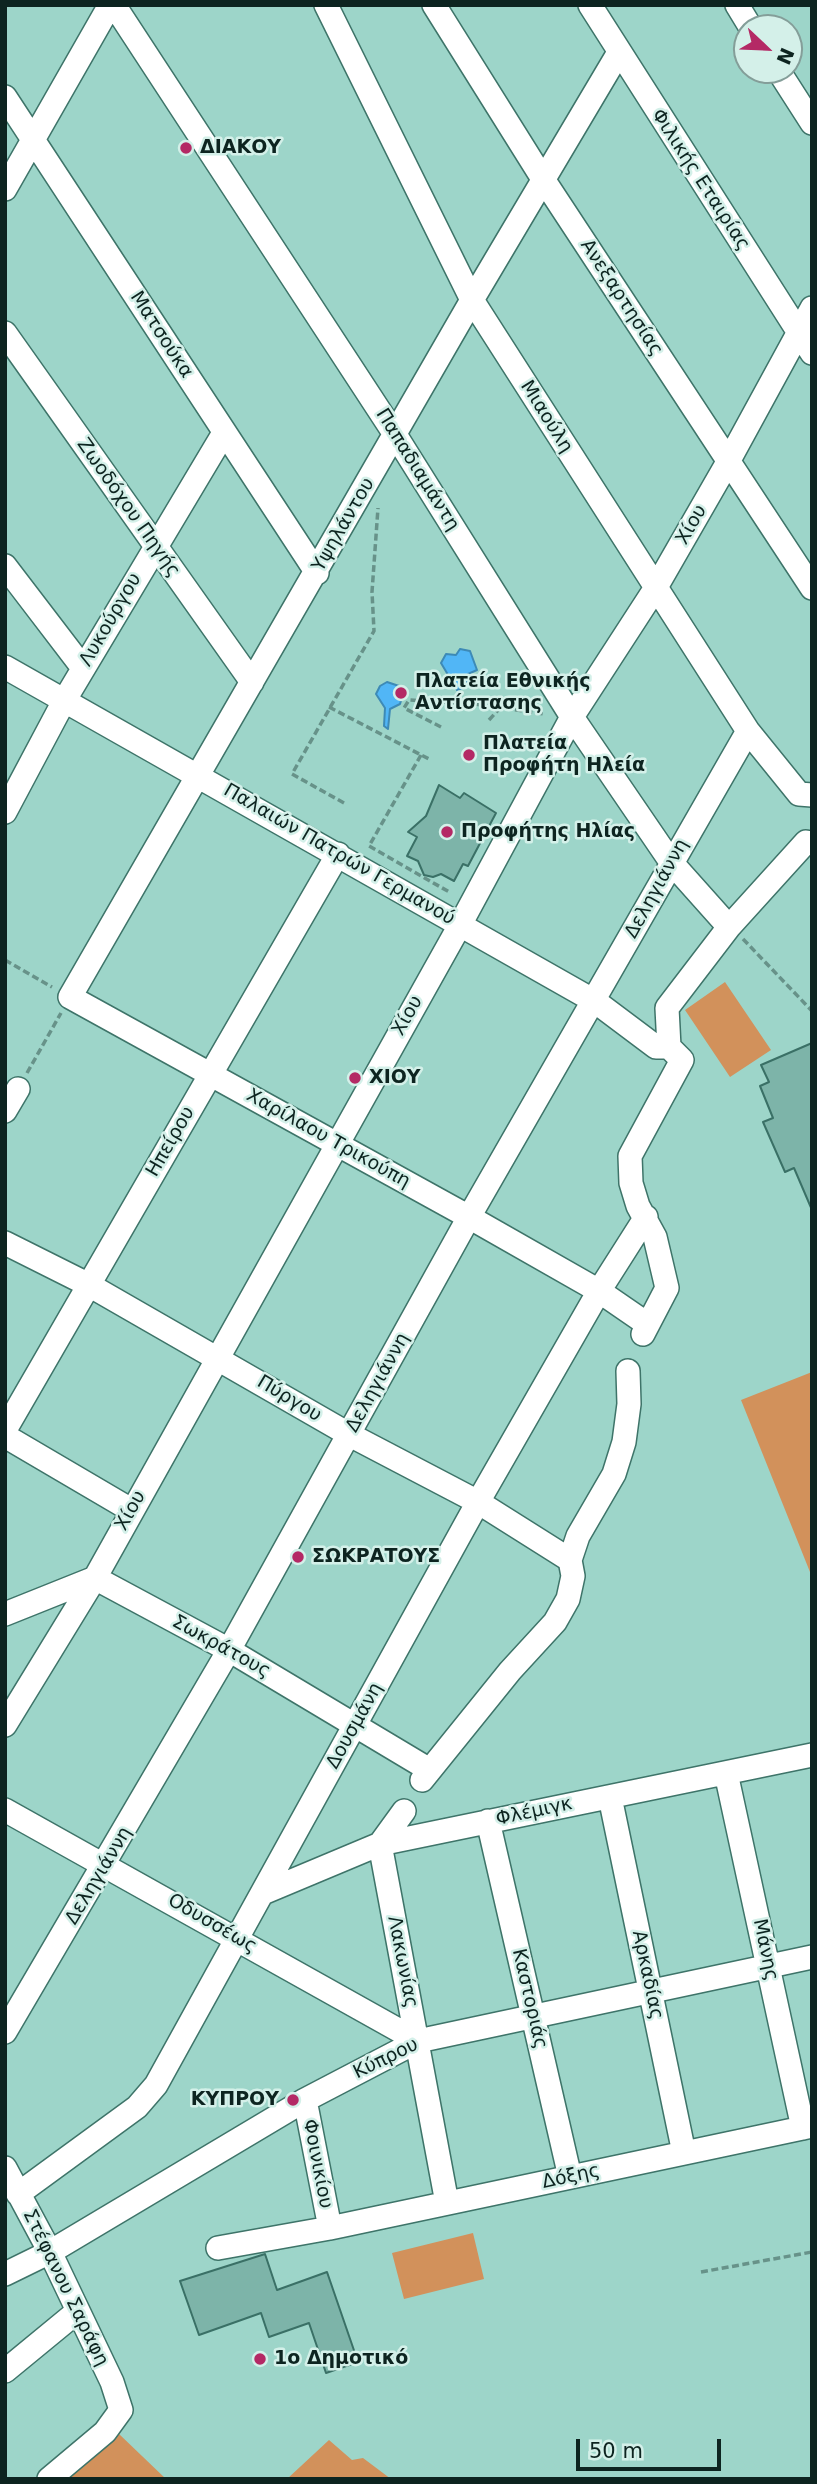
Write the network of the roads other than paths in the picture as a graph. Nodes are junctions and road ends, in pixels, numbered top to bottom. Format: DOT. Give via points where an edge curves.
graph roads {
  1 [pos="112,5"];
  2 [pos="326,5"];
  3 [pos="434,5"];
  4 [pos="590,5"];
  5 [pos="618,54"];
  6 [pos="787,84"];
  7 [pos="5,97"];
  8 [pos="812,123"];
  9 [pos="34,138"];
  10 [pos="543,178"];
  11 [pos="5,189"];
  12 [pos="471,300"];
  13 [pos="812,308"];
  14 [pos="5,333"];
  15 [pos="805,336"];
  16 [pos="812,354"];
  17 [pos="225,433"];
  18 [pos="396,436"];
  19 [pos="728,463"];
  20 [pos="155,546"];
  21 [pos="5,566"];
  22 [pos="317,573"];
  23 [pos="812,588"];
  24 [pos="655,589"];
  25 [pos="5,667"];
  26 [pos="83,668"];
  27 [pos="251,682"];
  28 [pos="64,701"];
  29 [pos="572,717"];
  30 [pos="748,731"];
  31 [pos="198,774"];
  32 [pos="812,795"];
  33 [pos="5,812"];
  34 [pos="812,844"];
  35 [pos="338,854"];
  36 [pos="671,862"];
  37 [pos="460,925"];
  38 [pos="729,927"];
  39 [pos="70,997"];
  40 [pos="596,1002"];
  41 [pos="669,1047"];
  42 [pos="211,1073"];
  43 [pos="18,1089"];
  44 [pos="5,1111"];
  45 [pos="337,1143"];
  46 [pos="470,1217"];
  47 [pos="646,1217"];
  48 [pos="5,1242"];
  49 [pos="89,1285"];
  50 [pos="599,1291"];
  51 [pos="218,1357"];
  52 [pos="628,1371"];
  53 [pos="5,1430"];
  54 [pos="350,1435"];
  55 [pos="5,1436"];
  56 [pos="478,1502"];
  57 [pos="131,1510"];
  58 [pos="570,1560"];
  59 [pos="95,1578"];
  60 [pos="5,1614"];
  61 [pos="229,1650"];
  62 [pos="356,1724"];
  63 [pos="5,1725"];
  64 [pos="812,1755"];
  65 [pos="726,1773"];
  66 [pos="610,1797"];
  67 [pos="5,1810"];
  68 [pos="404,1811"];
  69 [pos="488,1821"];
  70 [pos="380,1844"];
  71 [pos="106,1864"];
  72 [pos="263,1893"];
  73 [pos="237,1938"];
  74 [pos="812,1957"];
  75 [pos="768,1966"];
  76 [pos="650,1991"];
  77 [pos="533,2016"];
  78 [pos="5,2032"];
  79 [pos="418,2041"];
  80 [pos="305,2100"];
  81 [pos="808,2127"];
  82 [pos="684,2153"];
  83 [pos="5,2168"];
  84 [pos="570,2178"];
  85 [pos="18,2194"];
  86 [pos="447,2203"];
  87 [pos="330,2228"];
  88 [pos="218,2248"];
  89 [pos="50,2252"];
  90 [pos="5,2274"];
  91 [pos="78,2311"];
  92 [pos="5,2371"];
  93 [pos="49,2479"];
  1 -- 9 [label="street"];
  1 -- 18 [label="street, Παπαδιαμάντη"];
  2 -- 12 [label="street, Μιαούλη"];
  3 -- 10 [label="street, Ανεξαρτησίας"];
  4 -- 5 [label="street, Φιλικής Εταιρίας"];
  5 -- 10 [label="street, Υψηλάντου"];
  5 -- 15 [label="street, Φιλικής Εταιρίας"];
  6 -- 8 [label="street"];
  7 -- 9 [label="street, Ματσούκα"];
  9 -- 11 [label="street"];
  9 -- 17 [label="street, Ματσούκα"];
  10 -- 12 [label="street, Υψηλάντου"];
  10 -- 19 [label="street, Ανεξαρτησίας"];
  12 -- 18 [label="street, Υψηλάντου"];
  12 -- 24 [label="street, Μιαούλη"];
  13 -- 15 [label="street, Χίου"];
  14 -- 20 [label="street, Ζωοδόχου Πηγής"];
  15 -- 16 [label="street, Φιλικής Εταιρίας"];
  15 -- 19 [label="street, Χίου"];
  17 -- 20 [label="street, Λυκούργου"];
  17 -- 22 [label="street, Ματσούκα"];
  18 -- 22 [label="street, Υψηλάντου"];
  18 -- 29 [label="street, Παπαδιαμάντη"];
  19 -- 23 [label="street, Ανεξαρτησίας"];
  19 -- 24 [label="street, Χίου"];
  20 -- 26 [label="street, Λυκούργου"];
  20 -- 27 [label="street, Ζωοδόχου Πηγής"];
  21 -- 26 [label="street"];
  22 -- 27 [label="street, Υψηλάντου"];
  24 -- 29 [label="street, Χίου"];
  24 -- 30 [label="street, Μιαούλη"];
  25 -- 28 [label="street, Παλαιών Πατρών Γερμανού"];
  26 -- 28 [label="street, Λυκούργου"];
  27 -- 31 [label="street, Υψηλάντου"];
  28 -- 31 [label="street, Παλαιών Πατρών Γερμανού"];
  28 -- 33 [label="street, Λυκούργου"];
  29 -- 36 [label="street, Παπαδιαμάντη"];
  29 -- 37 [label="street, Χίου"];
  30 -- 32 [label="street, Μιαούλη" via="799,794"];
  30 -- 36 [label="street, Δεληγιάννη"];
  31 -- 35 [label="street, Παλαιών Πατρών Γερμανού"];
  31 -- 39 [label="street, Υψηλάντου"];
  34 -- 38 [label="street" via="806,842"];
  35 -- 37 [label="street, Παλαιών Πατρών Γερμανού"];
  35 -- 42 [label="street, Ηπείρου"];
  36 -- 38 [label="street, Παπαδιαμάντη"];
  36 -- 40 [label="street, Δεληγιάννη"];
  37 -- 40 [label="street, Παλαιών Πατρών Γερμανού"];
  37 -- 45 [label="street, Χίου"];
  38 -- 41 [label="street" via="667,1008"];
  39 -- 42 [label="street, Χαρίλαου Τρικούπη"];
  40 -- 41 [label="street, Παλαιών Πατρών Γερμανού" via="656,1047"];
  40 -- 46 [label="street, Δεληγιάννη"];
  41 -- 47 [label="street" via="682,1060 630,1156 631,1182"];
  42 -- 45 [label="street, Χαρίλαου Τρικούπη"];
  42 -- 49 [label="street, Ηπείρου"];
  43 -- 44 [label="street"];
  45 -- 46 [label="street, Χαρίλαου Τρικούπη"];
  45 -- 51 [label="street, Χίου"];
  46 -- 50 [label="street, Χαρίλαου Τρικούπη"];
  46 -- 54 [label="street, Δεληγιάννη"];
  47 -- 50 [label="street, Δουσμάνη"];
  47 -- 50 [label="street, Χαρίλαου Τρικούπη" via="667,1288 645,1329"];
  48 -- 49 [label="street, Πύργου"];
  49 -- 51 [label="street, Πύργου"];
  49 -- 53 [label="street, Ηπείρου"];
  50 -- 56 [label="street, Δουσμάνη"];
  51 -- 54 [label="street, Πύργου"];
  51 -- 57 [label="street, Χίου"];
  52 -- 58 [label="street" via="624,1442 614,1474 578,1536"];
  54 -- 56 [label="street, Πύργου"];
  54 -- 61 [label="street, Δεληγιάννη"];
  55 -- 57 [label="street"];
  56 -- 58 [label="street, Πύργου"];
  56 -- 62 [label="street, Δουσμάνη"];
  57 -- 59 [label="street, Χίου"];
  58 -- 62 [label="street, Σωκράτους" via="573,1576 568,1598 555,1622 425,1774"];
  59 -- 60 [label="street"];
  59 -- 61 [label="street, Σωκράτους"];
  59 -- 63 [label="street, Χίου"];
  61 -- 62 [label="street, Σωκράτους"];
  61 -- 71 [label="street, Δεληγιάννη"];
  62 -- 72 [label="street, Δουσμάνη"];
  64 -- 65 [label="street, Φλέμιγκ"];
  65 -- 66 [label="street, Φλέμιγκ"];
  65 -- 75 [label="street, Μάνης"];
  66 -- 69 [label="street, Φλέμιγκ"];
  66 -- 76 [label="street, Αρκαδίας"];
  67 -- 71 [label="street, Οδυσσέως"];
  68 -- 70 [label="street"];
  69 -- 70 [label="street, Φλέμιγκ"];
  69 -- 77 [label="street, Καστοριάς"];
  70 -- 72 [label="street, Φλέμιγκ"];
  70 -- 79 [label="street, Λακωνίας"];
  71 -- 73 [label="street, Οδυσσέως"];
  71 -- 78 [label="street, Δεληγιάννη"];
  72 -- 73 [label="street, Δουσμάνη"];
  73 -- 79 [label="street, Οδυσσέως"];
  73 -- 85 [label="street, Δουσμάνη" via="156,2085 137,2107"];
  74 -- 75 [label="street, Κύπρου"];
  75 -- 76 [label="street, Κύπρου"];
  75 -- 81 [label="street, Μάνης"];
  76 -- 77 [label="street, Κύπρου"];
  76 -- 82 [label="street, Αρκαδίας"];
  77 -- 79 [label="street, Κύπρου"];
  77 -- 84 [label="street, Καστοριάς"];
  79 -- 80 [label="street, Κύπρου"];
  79 -- 86 [label="street, Λακωνίας"];
  80 -- 87 [label="street, Φοινικίου"];
  80 -- 89 [label="street, Κύπρου"];
  81 -- 82 [label="street, Δόξης"];
  82 -- 84 [label="street, Δόξης"];
  83 -- 85 [label="street, Στέφανου Σαράφη"];
  84 -- 86 [label="street, Δόξης"];
  85 -- 89 [label="street, Στέφανου Σαράφη"];
  86 -- 87 [label="street, Δόξης"];
  87 -- 88 [label="street, Δόξης"];
  89 -- 90 [label="street, Κύπρου"];
  89 -- 91 [label="street, Στέφανου Σαράφη"];
  91 -- 92 [label="street"];
  91 -- 93 [label="street, Στέφανου Σαράφη" via="121,2410 105,2432"];
}
